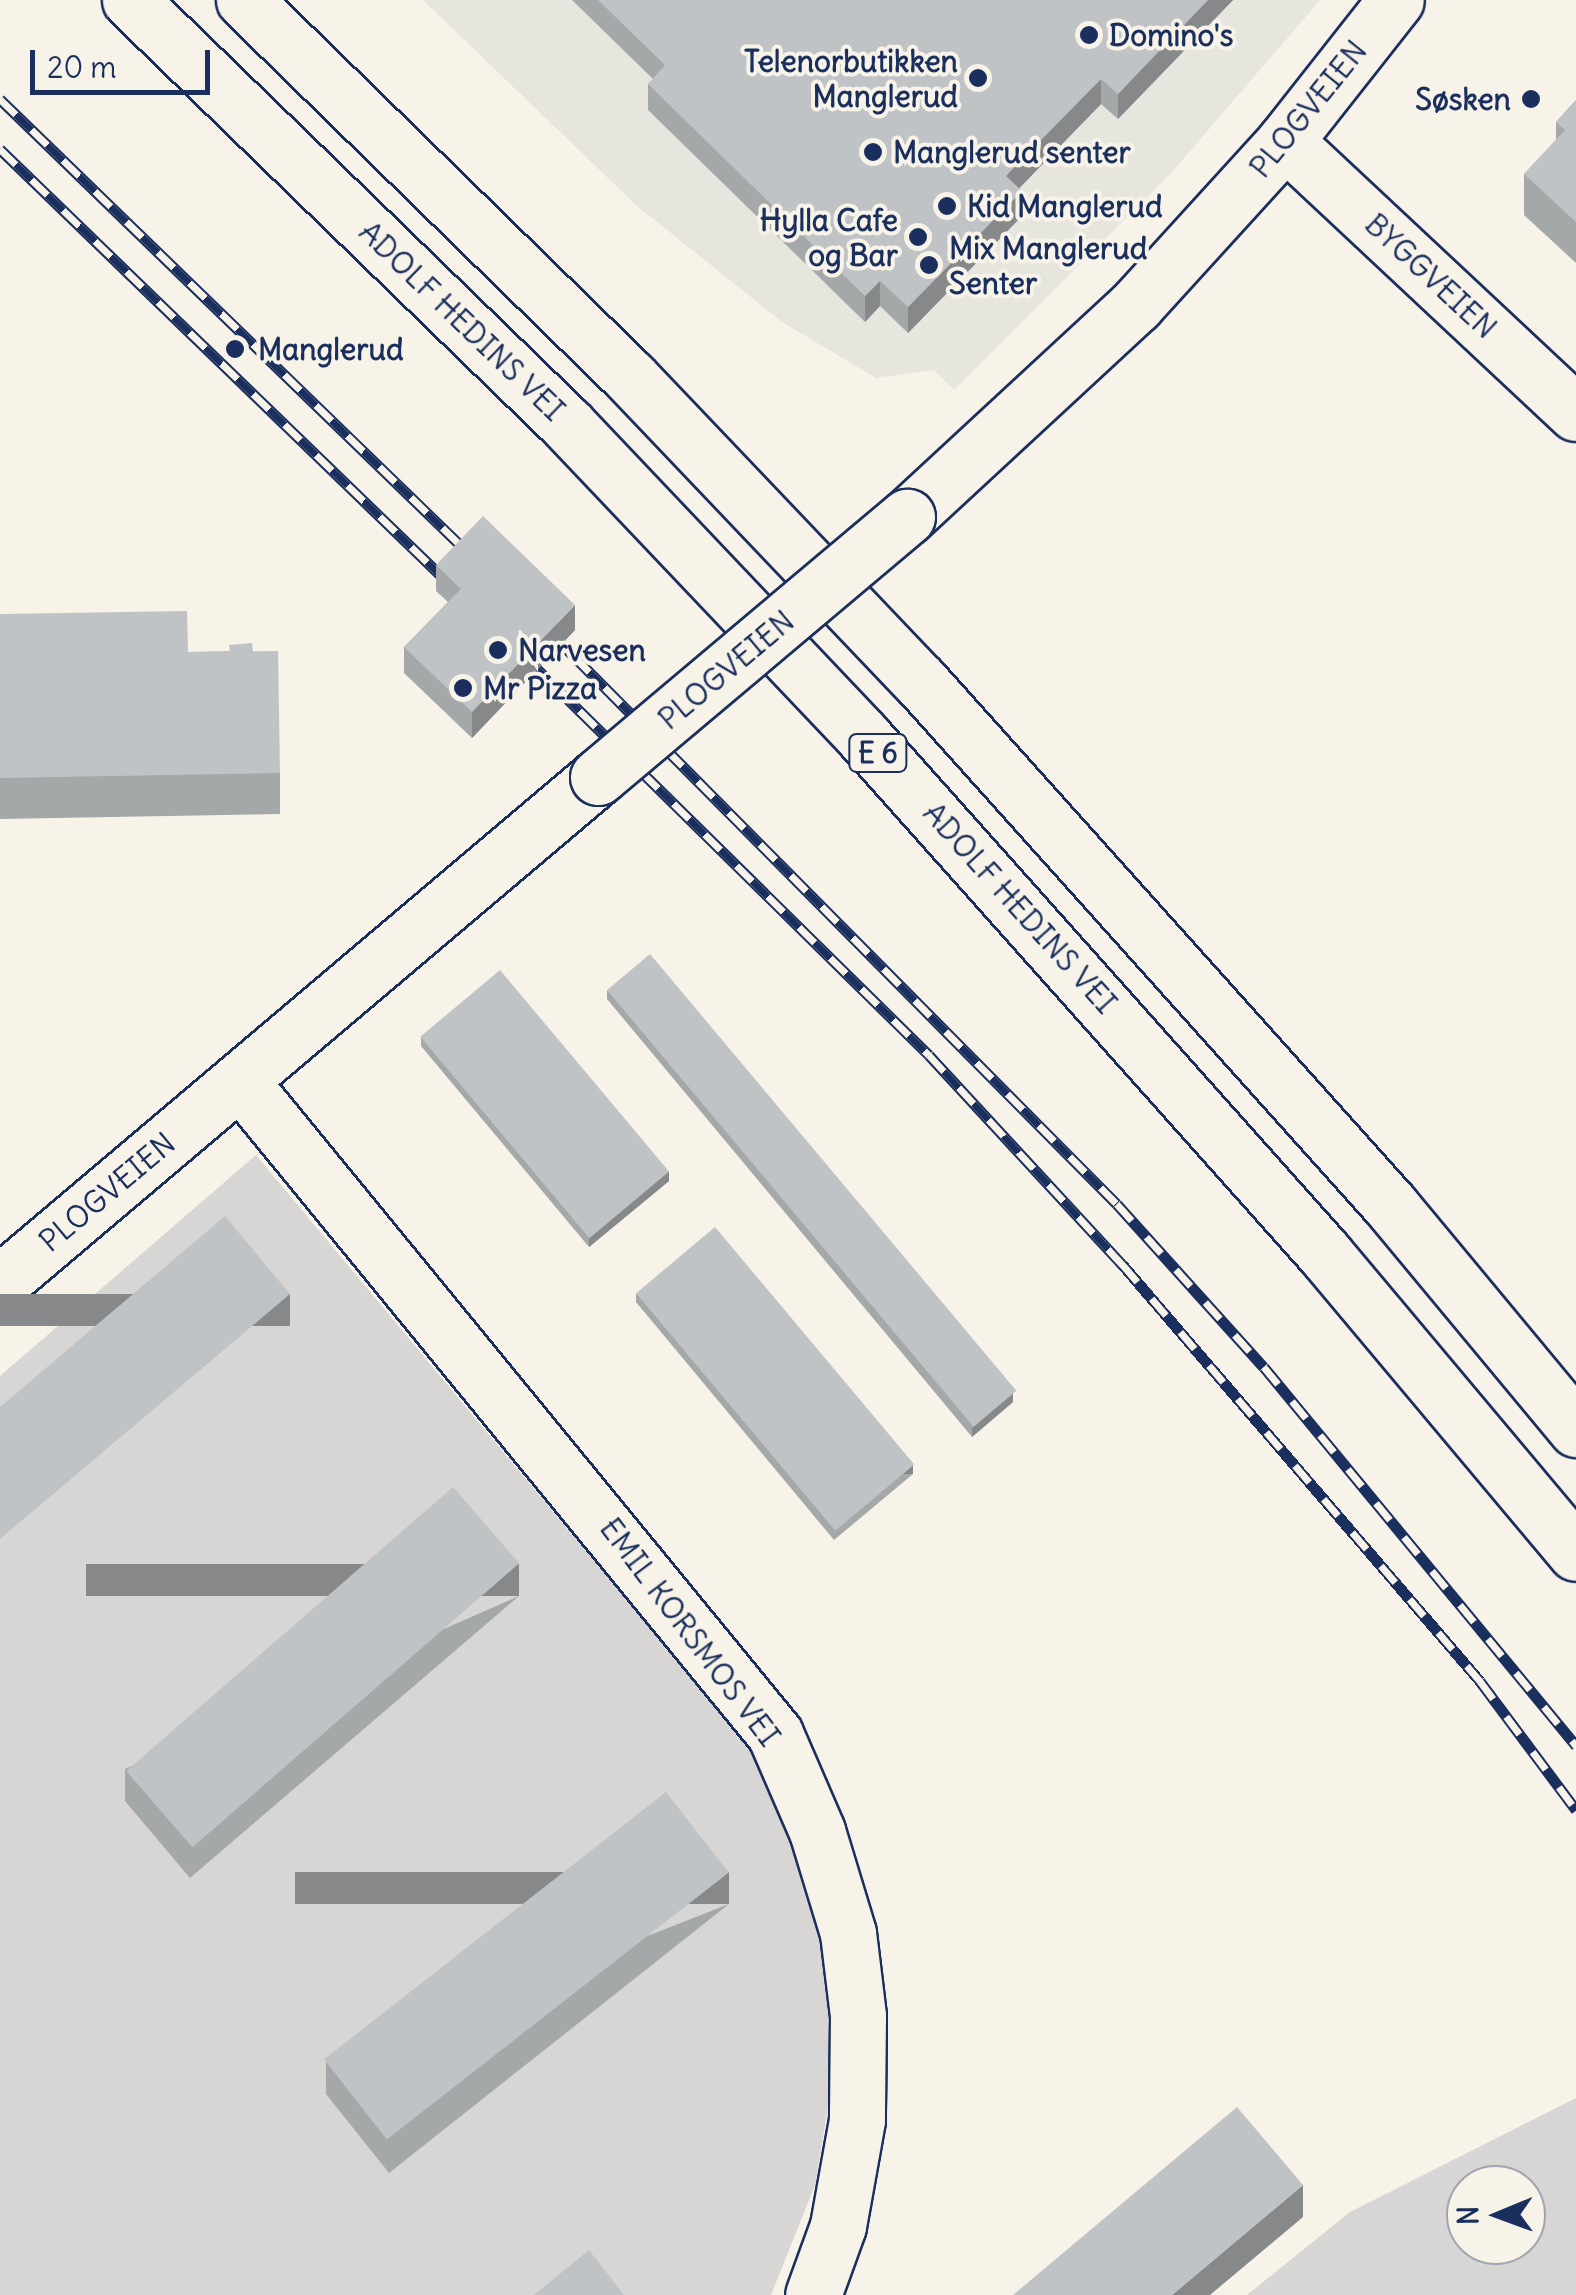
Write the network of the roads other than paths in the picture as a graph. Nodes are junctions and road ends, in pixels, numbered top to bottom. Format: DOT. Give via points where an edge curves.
graph roads {
  1 [pos="130,0"];
  2 [pos="244,0"];
  3 [pos="1396,0"];
  4 [pos="1285,141"];
  5 [pos="1576,413"];
  6 [pos="240,1080"];
  7 [pos="0,1283"];
  8 [pos="1576,1429"];
  9 [pos="1576,1552"];
  10 [pos="813,2295"];
  1 -- 9 [label="main road, ADOLF HEDINS VEI / E 6" via="567,424 862,735 1326,1254"];
  2 -- 8 [label="main road, E 6" via="602,349 920,681 1312,1116"];
  3 -- 4 [label="main road, PLOGVEIEN"];
  4 -- 5 [label="main road, BYGGVEIEN"];
  4 -- 6 [label="main road, PLOGVEIEN, bridge" via="1108,333 908,517"];
  6 -- 7 [label="main road, PLOGVEIEN"];
  6 -- 10 [label="main road, EMIL KORSMOS VEI" via="775,1734 817,1831 848,1932 858,2016 857,2120 838,2226"];
}
